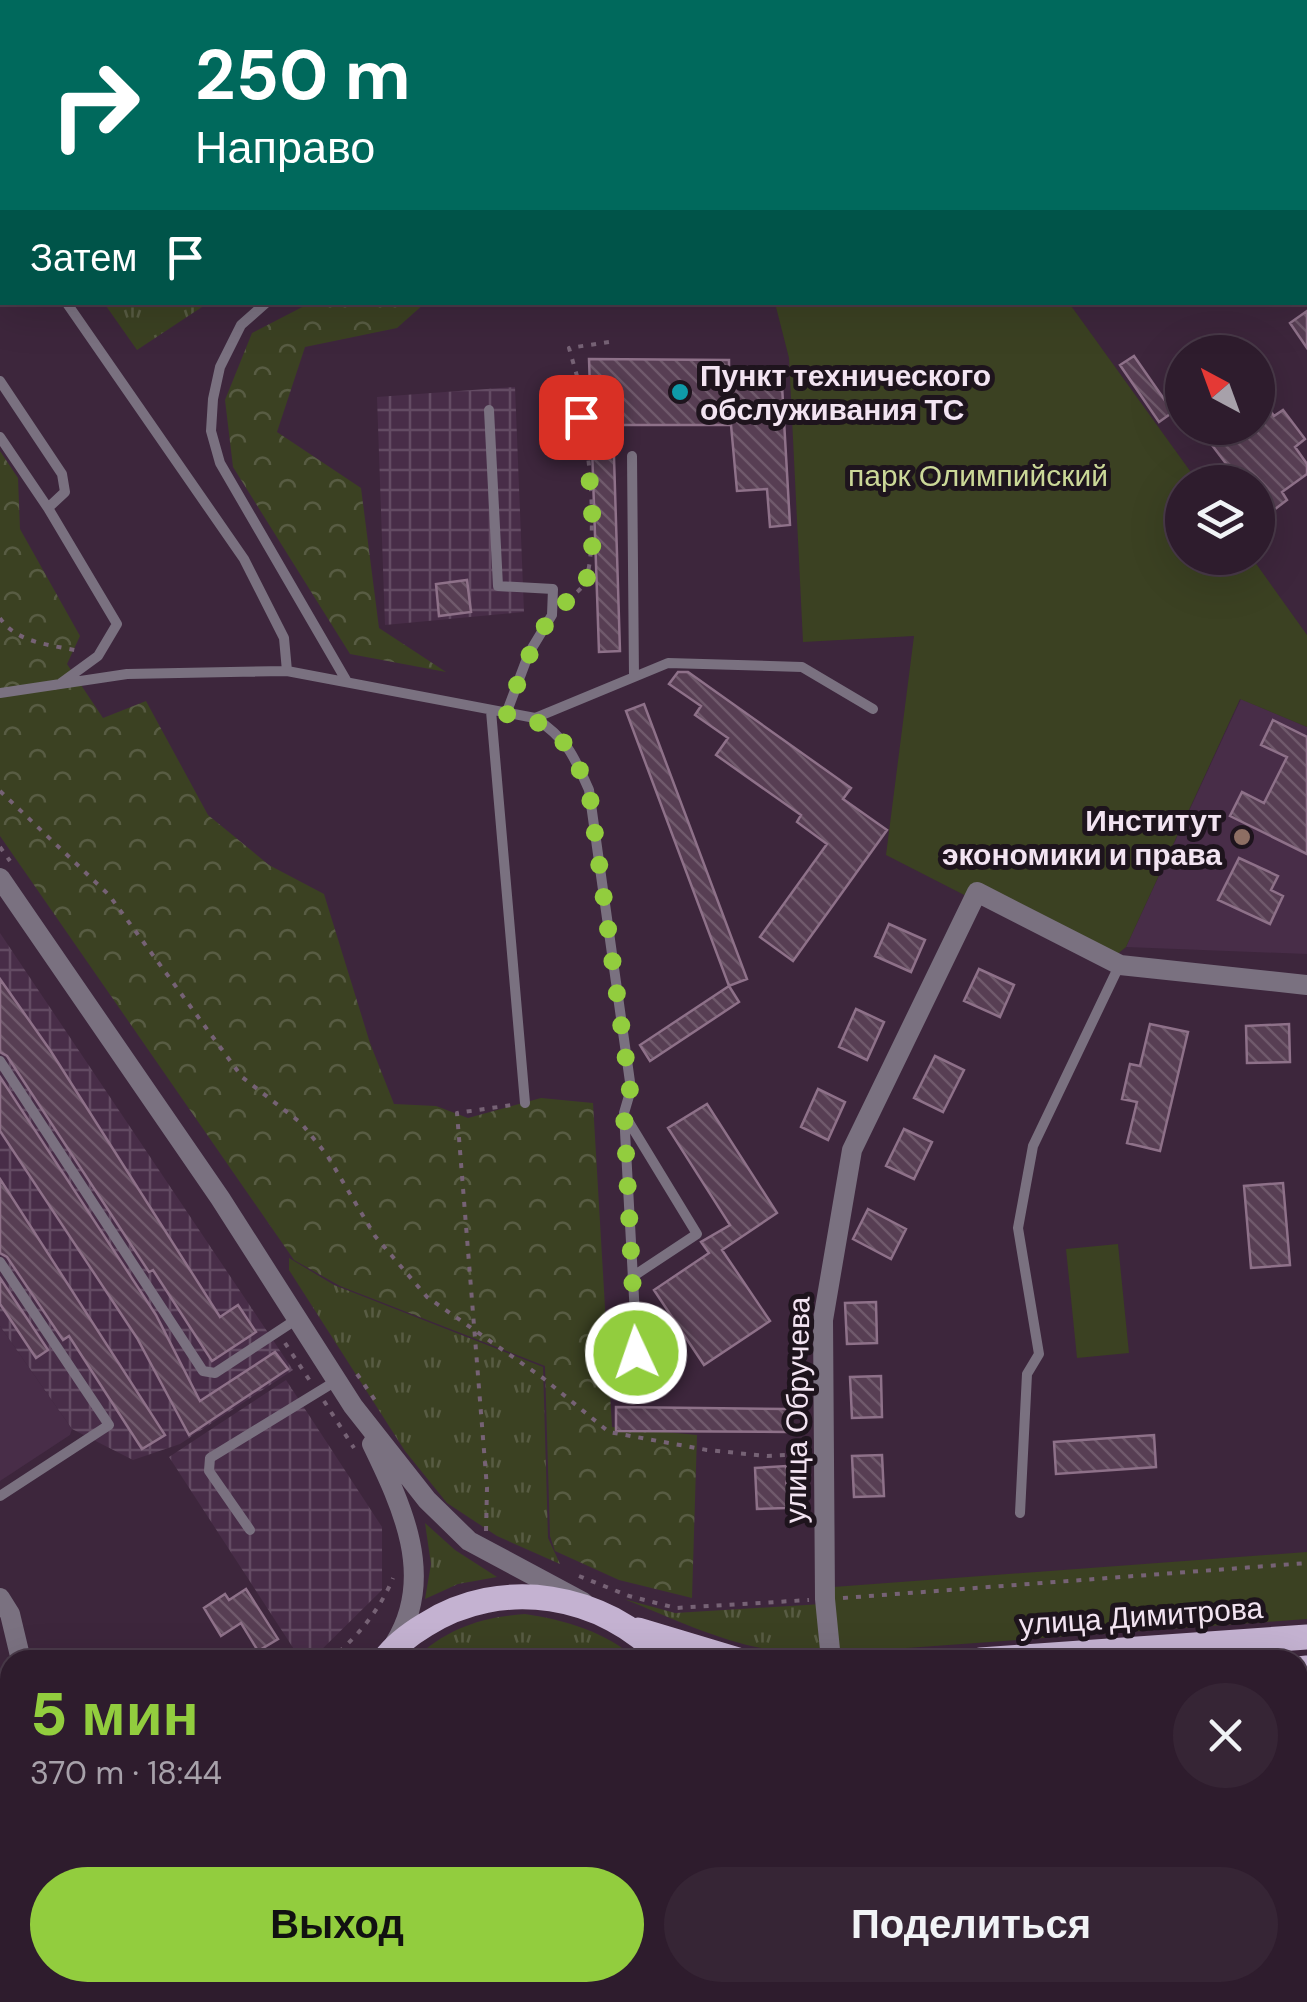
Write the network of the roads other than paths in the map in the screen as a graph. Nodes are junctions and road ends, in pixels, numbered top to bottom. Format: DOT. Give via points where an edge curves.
graph roads {
  1 [pos="68,305"];
  2 [pos="263,305"];
  3 [pos="0,381"];
  4 [pos="489,410"];
  5 [pos="0,438"];
  6 [pos="632,456"];
  7 [pos="48,508"];
  8 [pos="287,671"];
  9 [pos="634,677"];
  10 [pos="346,680"];
  11 [pos="60,684"];
  12 [pos="0,693"];
  13 [pos="873,709"];
  14 [pos="491,712"];
  15 [pos="506,714"];
  16 [pos="535,718"];
  17 [pos="0,878"];
  18 [pos="1120,965"];
  19 [pos="1307,985"];
  20 [pos="0,1061"];
  21 [pos="524,1103"];
  22 [pos="624,1113"];
  23 [pos="0,1262"];
  24 [pos="632,1277"];
  25 [pos="297,1320"];
  26 [pos="636,1353"];
  27 [pos="337,1380"];
  28 [pos="354,1406"];
  29 [pos="0,1496"];
  30 [pos="1020,1512"];
  31 [pos="250,1530"];
  32 [pos="0,1598"];
  33 [pos="602,1614"];
  34 [pos="626,1627"];
  35 [pos="1307,1636"];
  36 [pos="19,1650"];
  37 [pos="390,1650"];
  38 [pos="393,1650"];
  39 [pos="654,1650"];
  40 [pos="704,1650"];
  41 [pos="830,1650"];
  42 [pos="1116,1650"];
  1 -- 8 [label="lane" via="244,559 284,638"];
  2 -- 10 [label="lane" via="241,324 220,367 211,431 220,463"];
  3 -- 7 [label="lane" via="62,474 65,492"];
  4 -- 15 [label="lane" via="498,586 554,589 552,614"];
  5 -- 7 [label="lane"];
  6 -- 9 [label="lane"];
  7 -- 11 [label="lane" via="117,624 98,656"];
  8 -- 10 [label="lane"];
  8 -- 11 [label="lane" via="127,674"];
  9 -- 13 [label="lane" via="668,663 802,667"];
  9 -- 16 [label="lane"];
  10 -- 14 [label="lane"];
  11 -- 12 [label="lane"];
  14 -- 15 [label="lane"];
  14 -- 21 [label="lane"];
  15 -- 16 [label="lane"];
  16 -- 22 [label="lane" via="559,734 589,790 630,1089"];
  17 -- 25 [label="street"];
  18 -- 19 [label="street"];
  18 -- 30 [label="lane" via="1033,1146 1018,1228 1039,1354 1027,1374"];
  18 -- 41 [label="street, улица Обручева" via="977,892 852,1150 824,1320"];
  20 -- 25 [label="lane" via="204,1371 216,1373"];
  22 -- 24 [label="lane"];
  22 -- 24 [label="lane" via="697,1234"];
  23 -- 29 [label="lane" via="109,1425"];
  24 -- 26 [label="lane"];
  25 -- 27 [label="street"];
  27 -- 28 [label="street"];
  27 -- 31 [label="lane" via="210,1458 210,1471"];
  28 -- 33 [label="street" via="427,1500 469,1541"];
  28 -- 37 [label="street" via="400,1502 412,1544 410,1611"];
  32 -- 36 [label="street"];
  33 -- 34 [label="main road"];
  33 -- 38 [label="main road" via="547,1597 489,1599 452,1610"];
  34 -- 39 [label="main road"];
  34 -- 40 [label="main road"];
  35 -- 42 [label="main road, улица Димитрова"];
}
